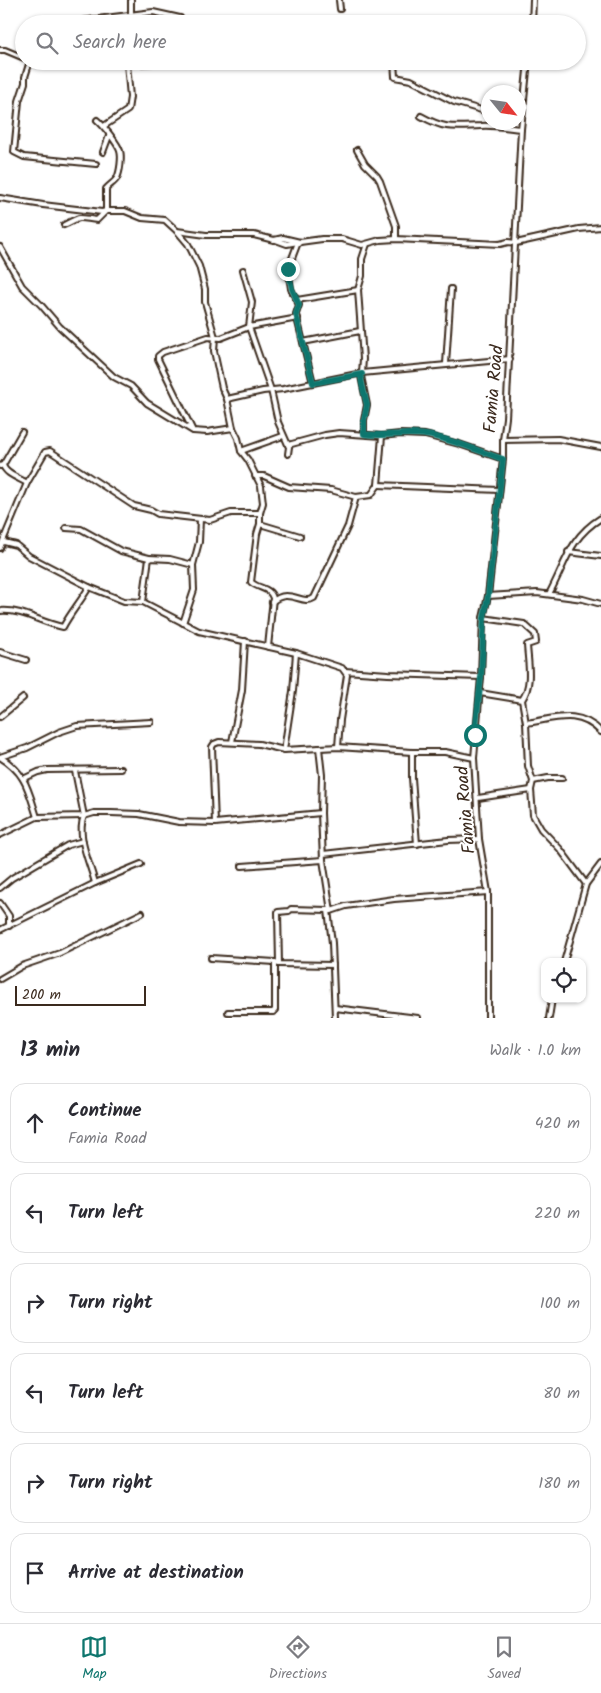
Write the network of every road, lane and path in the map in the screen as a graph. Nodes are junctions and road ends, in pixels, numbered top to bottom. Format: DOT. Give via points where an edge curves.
graph roads {
  1 [pos="131,0"];
  2 [pos="340,0"];
  3 [pos="533,0"];
  4 [pos="340,9"];
  5 [pos="131,15"];
  6 [pos="136,15"];
  7 [pos="166,15"];
  8 [pos="532,15"];
  9 [pos="0,50"];
  10 [pos="15,54"];
  11 [pos="27,70"];
  12 [pos="127,70"];
  13 [pos="395,70"];
  14 [pos="527,70"];
  15 [pos="524,85"];
  16 [pos="481,110"];
  17 [pos="421,116"];
  18 [pos="97,120"];
  19 [pos="104,126"];
  20 [pos="481,126"];
  21 [pos="521,130"];
  22 [pos="109,136"];
  23 [pos="357,150"];
  24 [pos="103,152"];
  25 [pos="96,164"];
  26 [pos="0,198"];
  27 [pos="106,211"];
  28 [pos="64,225"];
  29 [pos="601,227"];
  30 [pos="177,231"];
  31 [pos="396,239"];
  32 [pos="300,242"];
  33 [pos="516,243"];
  34 [pos="367,244"];
  35 [pos="0,247"];
  36 [pos="1,253"];
  37 [pos="242,270"];
  38 [pos="451,289"];
  39 [pos="358,290"];
  40 [pos="297,300"];
  41 [pos="298,318"];
  42 [pos="249,327"];
  43 [pos="360,331"];
  44 [pos="215,337"];
  45 [pos="303,342"];
  46 [pos="510,359"];
  47 [pos="446,364"];
  48 [pos="362,374"];
  49 [pos="313,383"];
  50 [pos="272,390"];
  51 [pos="227,399"];
  52 [pos="233,428"];
  53 [pos="193,431"];
  54 [pos="22,432"];
  55 [pos="364,434"];
  56 [pos="283,436"];
  57 [pos="382,436"];
  58 [pos="503,440"];
  59 [pos="288,445"];
  60 [pos="601,447"];
  61 [pos="241,451"];
  62 [pos="288,454"];
  63 [pos="503,459"];
  64 [pos="1,466"];
  65 [pos="255,476"];
  66 [pos="27,483"];
  67 [pos="378,485"];
  68 [pos="499,490"];
  69 [pos="356,497"];
  70 [pos="260,513"];
  71 [pos="601,518"];
  72 [pos="200,519"];
  73 [pos="260,524"];
  74 [pos="66,528"];
  75 [pos="300,536"];
  76 [pos="4,542"];
  77 [pos="0,548"];
  78 [pos="568,552"];
  79 [pos="601,556"];
  80 [pos="149,558"];
  81 [pos="194,565"];
  82 [pos="89,586"];
  83 [pos="549,594"];
  84 [pos="488,596"];
  85 [pos="143,602"];
  86 [pos="272,602"];
  87 [pos="601,604"];
  88 [pos="0,611"];
  89 [pos="484,618"];
  90 [pos="183,623"];
  91 [pos="245,641"];
  92 [pos="268,646"];
  93 [pos="0,652"];
  94 [pos="296,653"];
  95 [pos="26,660"];
  96 [pos="345,671"];
  97 [pos="481,677"];
  98 [pos="480,693"];
  99 [pos="23,698"];
  100 [pos="522,700"];
  101 [pos="0,717"];
  102 [pos="151,722"];
  103 [pos="526,723"];
  104 [pos="601,732"];
  105 [pos="232,742"];
  106 [pos="319,748"];
  107 [pos="338,748"];
  108 [pos="284,750"];
  109 [pos="412,752"];
  110 [pos="0,757"];
  111 [pos="474,758"];
  112 [pos="120,769"];
  113 [pos="75,771"];
  114 [pos="562,778"];
  115 [pos="23,779"];
  116 [pos="533,781"];
  117 [pos="531,790"];
  118 [pos="478,798"];
  119 [pos="321,813"];
  120 [pos="84,816"];
  121 [pos="37,817"];
  122 [pos="215,823"];
  123 [pos="0,835"];
  124 [pos="479,839"];
  125 [pos="83,841"];
  126 [pos="417,844"];
  127 [pos="323,854"];
  128 [pos="323,860"];
  129 [pos="141,864"];
  130 [pos="601,864"];
  131 [pos="242,866"];
  132 [pos="95,883"];
  133 [pos="586,884"];
  134 [pos="0,888"];
  135 [pos="488,892"];
  136 [pos="0,903"];
  137 [pos="329,911"];
  138 [pos="142,913"];
  139 [pos="9,926"];
  140 [pos="0,930"];
  141 [pos="211,958"];
  142 [pos="565,958"];
  143 [pos="277,963"];
  144 [pos="333,965"];
  145 [pos="0,979"];
  146 [pos="551,1003"];
  147 [pos="335,1008"];
  148 [pos="228,1012"];
  149 [pos="335,1018"];
  150 [pos="418,1018"];
  151 [pos="488,1018"];
  152 [pos="549,1018"];
  1 -- 5 [label="street"];
  2 -- 4 [label="street"];
  3 -- 8 [label="street"];
  6 -- 7 [label="street" via="153,12"];
  9 -- 10 [label="street"];
  11 -- 25 [label="street" via="19,100 14,152 24,157"];
  12 -- 19 [label="street" via="128,110"];
  13 -- 16 [label="street" via="395,77 411,80 454,102"];
  14 -- 15 [label="street, Famia Road"];
  17 -- 20 [label="street" via="436,124 459,128"];
  18 -- 19 [label="street"];
  19 -- 22 [label="street"];
  21 -- 33 [label="street, Famia Road"];
  22 -- 24 [label="street"];
  22 -- 27 [label="street" via="121,154 117,178 106,189"];
  23 -- 31 [label="street" via="380,181 396,226"];
  26 -- 27 [label="street"];
  27 -- 28 [label="street" via="97,220 77,217"];
  27 -- 30 [label="street" via="121,210 142,218 163,219"];
  29 -- 33 [label="street"];
  30 -- 32 [label="street" via="260,236 287,244"];
  30 -- 44 [label="street" via="188,244 198,266"];
  31 -- 33 [label="street" via="487,245"];
  31 -- 34 [label="street"];
  32 -- 34 [label="street" via="342,238 355,244"];
  32 -- 40 [label="street" via="288,269"];
  33 -- 46 [label="street, Famia Road"];
  34 -- 39 [label="street"];
  35 -- 36 [label="street"];
  36 -- 53 [label="street" via="22,286 102,367 135,389 147,403"];
  37 -- 42 [label="street" via="252,302"];
  38 -- 47 [label="street"];
  39 -- 40 [label="street"];
  39 -- 43 [label="street"];
  40 -- 41 [label="street"];
  41 -- 42 [label="street"];
  41 -- 45 [label="street"];
  42 -- 44 [label="street" via="221,338"];
  42 -- 50 [label="street"];
  43 -- 45 [label="street"];
  43 -- 48 [label="street"];
  44 -- 51 [label="street" via="218,373"];
  44 -- 53 [label="street" via="158,356"];
  45 -- 49 [label="street"];
  46 -- 47 [label="street"];
  46 -- 58 [label="street, Famia Road"];
  47 -- 48 [label="street"];
  48 -- 49 [label="street"];
  48 -- 55 [label="street" via="367,405"];
  49 -- 50 [label="street"];
  50 -- 51 [label="street"];
  50 -- 56 [label="street"];
  51 -- 52 [label="street"];
  52 -- 53 [label="street"];
  52 -- 61 [label="street"];
  54 -- 64 [label="street"];
  55 -- 57 [label="street"];
  55 -- 59 [label="street" via="325,435"];
  56 -- 59 [label="street"];
  56 -- 61 [label="street"];
  57 -- 63 [label="street" via="425,435"];
  57 -- 67 [label="street"];
  58 -- 60 [label="street" via="558,439"];
  58 -- 63 [label="street, Famia Road"];
  59 -- 62 [label="street"];
  61 -- 65 [label="street"];
  63 -- 68 [label="street, Famia Road"];
  64 -- 66 [label="street"];
  65 -- 69 [label="street" via="264,476 289,487 331,490"];
  65 -- 70 [label="street" via="261,486 263,503"];
  66 -- 72 [label="street" via="45,452 50,451 134,506 158,514"];
  66 -- 76 [label="street"];
  67 -- 68 [label="street"];
  67 -- 69 [label="street" via="371,495"];
  68 -- 84 [label="street, Famia Road"];
  69 -- 86 [label="street" via="348,526 314,598 284,596"];
  70 -- 72 [label="street" via="231,513 210,520"];
  70 -- 73 [label="street"];
  71 -- 78 [label="street" via="583,531"];
  72 -- 81 [label="street"];
  73 -- 75 [label="street"];
  73 -- 86 [label="street" via="251,582 269,591"];
  74 -- 80 [label="street" via="81,529 121,551"];
  76 -- 77 [label="street"];
  76 -- 82 [label="street" via="16,545 29,556"];
  78 -- 79 [label="street"];
  78 -- 83 [label="street"];
  80 -- 81 [label="street"];
  80 -- 85 [label="street"];
  81 -- 90 [label="street" via="194,590"];
  82 -- 85 [label="street" via="124,601"];
  82 -- 88 [label="street" via="63,627 26,614"];
  83 -- 84 [label="street"];
  83 -- 87 [label="street"];
  84 -- 89 [label="street, Famia Road"];
  85 -- 90 [label="street"];
  86 -- 92 [label="street"];
  89 -- 97 [label="street, Famia Road"];
  89 -- 100 [label="street" via="524,624 535,634 536,642 527,646 529,686"];
  90 -- 91 [label="street" via="199,631"];
  91 -- 92 [label="street"];
  91 -- 105 [label="street" via="242,690"];
  92 -- 94 [label="street"];
  93 -- 95 [label="street"];
  94 -- 96 [label="street"];
  94 -- 108 [label="street"];
  96 -- 97 [label="street"];
  96 -- 107 [label="street"];
  97 -- 98 [label="street, Famia Road"];
  98 -- 100 [label="street"];
  98 -- 111 [label="street, Famia Road"];
  99 -- 101 [label="street"];
  100 -- 103 [label="street"];
  102 -- 110 [label="street" via="77,726"];
  103 -- 104 [label="street" via="574,716 588,721"];
  103 -- 116 [label="street" via="528,766"];
  105 -- 108 [label="street"];
  105 -- 122 [label="street" via="219,742 212,747"];
  106 -- 107 [label="street"];
  106 -- 108 [label="street"];
  106 -- 119 [label="street"];
  107 -- 109 [label="street"];
  109 -- 111 [label="street" via="445,752"];
  109 -- 126 [label="street"];
  110 -- 115 [label="street" via="18,770"];
  111 -- 118 [label="street, Famia Road"];
  112 -- 113 [label="street"];
  113 -- 115 [label="street" via="47,770"];
  113 -- 120 [label="street"];
  114 -- 116 [label="street"];
  115 -- 121 [label="street"];
  116 -- 117 [label="street"];
  117 -- 118 [label="street"];
  117 -- 133 [label="street" via="537,824"];
  118 -- 124 [label="street, Famia Road"];
  119 -- 122 [label="street"];
  119 -- 127 [label="street"];
  120 -- 121 [label="street"];
  120 -- 122 [label="street" via="94,813 130,814 179,822"];
  120 -- 125 [label="street"];
  121 -- 123 [label="street"];
  124 -- 126 [label="street"];
  124 -- 135 [label="street, Famia Road"];
  125 -- 132 [label="street"];
  125 -- 134 [label="street" via="68,845"];
  126 -- 127 [label="street"];
  127 -- 128 [label="street"];
  128 -- 131 [label="street"];
  128 -- 137 [label="street"];
  129 -- 132 [label="street"];
  130 -- 133 [label="street"];
  132 -- 139 [label="street"];
  133 -- 142 [label="street"];
  135 -- 137 [label="street" via="394,899"];
  135 -- 151 [label="street, Famia Road"];
  136 -- 139 [label="street" via="9,916"];
  137 -- 143 [label="street" via="291,909 278,912"];
  137 -- 144 [label="street"];
  138 -- 145 [label="street" via="60,953 22,966"];
  139 -- 140 [label="street"];
  141 -- 143 [label="street"];
  143 -- 144 [label="street"];
  143 -- 148 [label="street" via="275,1010"];
  144 -- 147 [label="street"];
  146 -- 152 [label="street"];
  147 -- 149 [label="street"];
  147 -- 150 [label="street"];
}
